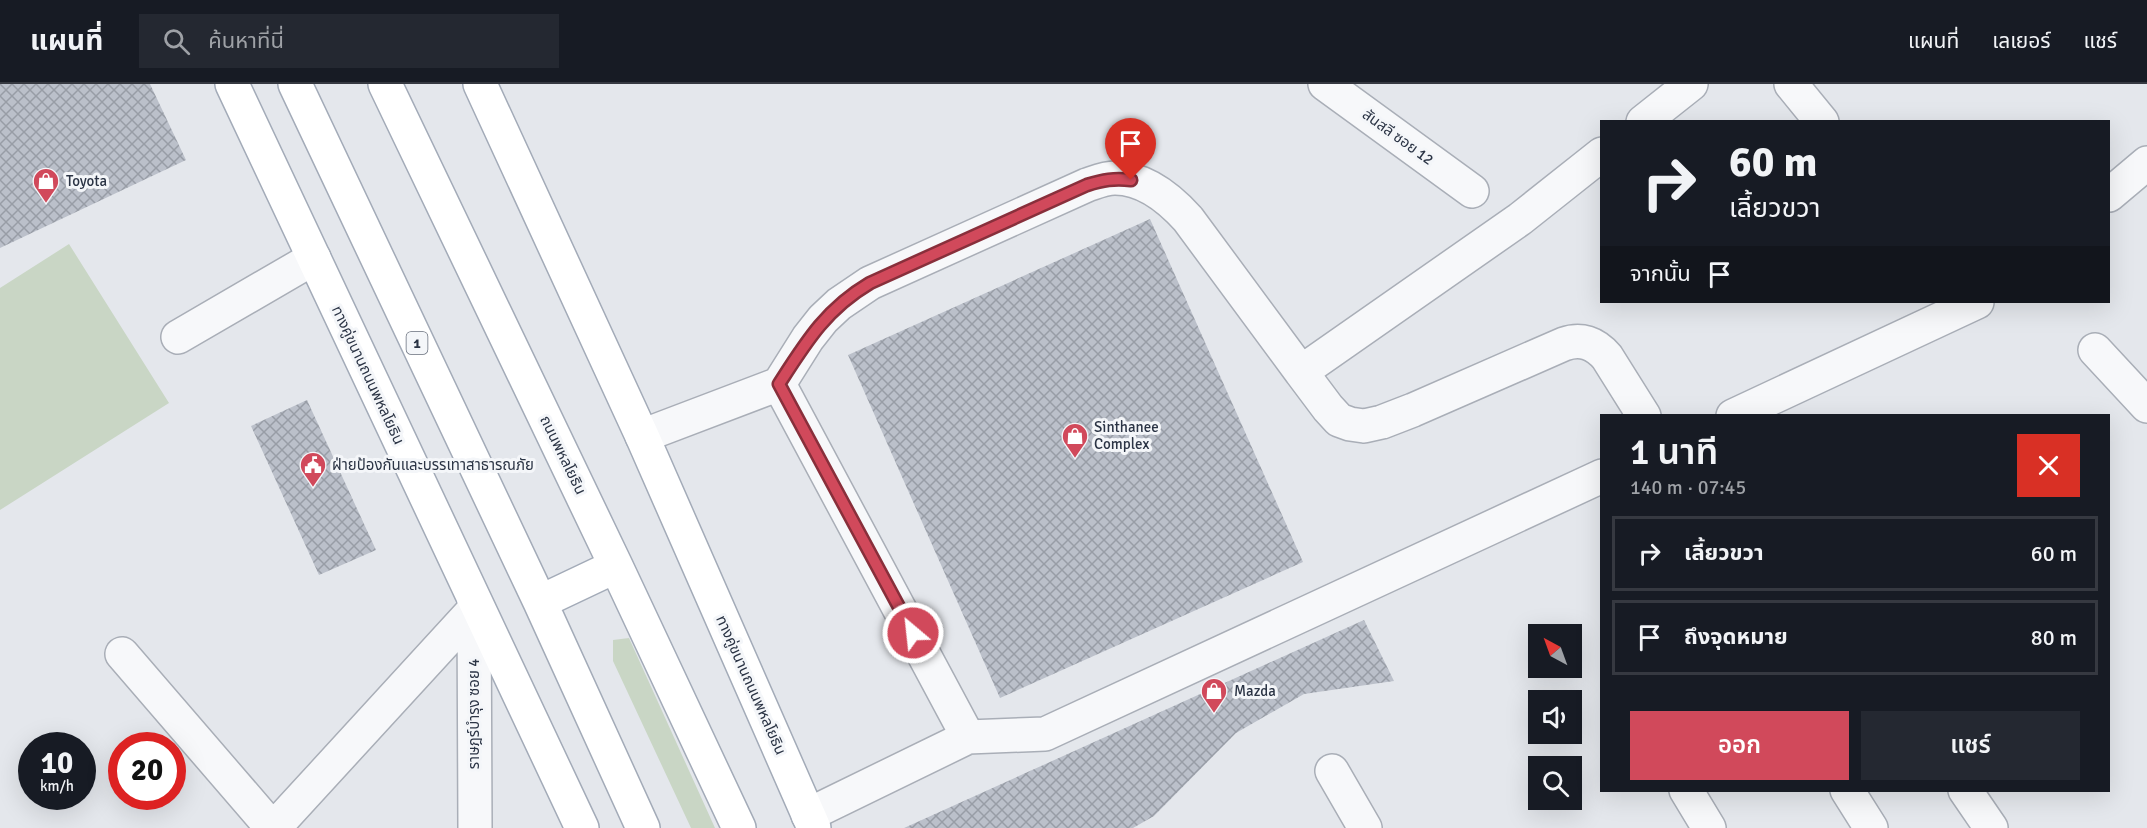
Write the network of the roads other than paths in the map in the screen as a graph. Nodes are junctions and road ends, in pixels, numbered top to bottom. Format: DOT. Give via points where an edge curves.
graph roads {
  1 [pos="232,84"];
  2 [pos="295,84"];
  3 [pos="385,84"];
  4 [pos="480,84"];
  5 [pos="1325,84"];
  6 [pos="1691,84"];
  7 [pos="1791,84"];
  8 [pos="1646,120"];
  9 [pos="1820,120"];
  10 [pos="1600,156"];
  11 [pos="2147,163"];
  12 [pos="1472,191"];
  13 [pos="2110,194"];
  14 [pos="314,258"];
  15 [pos="1972,303"];
  16 [pos="178,337"];
  17 [pos="2096,350"];
  18 [pos="1301,372"];
  19 [pos="779,384"];
  20 [pos="2147,406"];
  21 [pos="1643,414"];
  22 [pos="1737,414"];
  23 [pos="642,436"];
  24 [pos="1600,477"];
  25 [pos="616,566"];
  26 [pos="540,602"];
  27 [pos="473,606"];
  28 [pos="122,654"];
  29 [pos="968,737"];
  30 [pos="1332,771"];
  31 [pos="1687,792"];
  32 [pos="1848,792"];
  33 [pos="1966,792"];
  34 [pos="811,822"];
  35 [pos="273,828"];
  36 [pos="475,828"];
  37 [pos="582,828"];
  38 [pos="643,828"];
  39 [pos="739,828"];
  40 [pos="1365,828"];
  41 [pos="1709,828"];
  42 [pos="1871,828"];
  43 [pos="1990,828"];
  1 -- 14 [label="main road, ทางคู่ขนานถนนพหลโยธิน"];
  2 -- 26 [label="main road, 1"];
  3 -- 25 [label="main road, ถนนพหลโยธิน"];
  4 -- 23 [label="main road, ทางคู่ขนานถนนพหลโยธิน"];
  5 -- 12 [label="street, สันสลี ซอย 12"];
  6 -- 8 [label="street"];
  7 -- 9 [label="street"];
  10 -- 18 [label="street" via="1520,219"];
  11 -- 13 [label="street"];
  14 -- 16 [label="street"];
  14 -- 27 [label="main road, ทางคู่ขนานถนนพหลโยธิน"];
  15 -- 22 [label="street"];
  17 -- 20 [label="street"];
  18 -- 19 [label="street" via="1176,206 1146,186 1116,178 1087,185 870,283 823,319"];
  18 -- 21 [label="street" via="1339,420 1364,426 1413,410 1564,344 1582,341 1607,357"];
  19 -- 23 [label="street"];
  19 -- 29 [label="street"];
  23 -- 34 [label="main road, ทางคู่ขนานถนนพหลโยธิน"];
  24 -- 29 [label="street" via="1046,734"];
  25 -- 26 [label="main road"];
  25 -- 39 [label="main road, ถนนพหลโยธิน"];
  26 -- 38 [label="main road, 1"];
  27 -- 35 [label="street"];
  27 -- 36 [label="street, ราษฎร์บำรุง ซอย 4"];
  27 -- 37 [label="main road, ทางคู่ขนานถนนพหลโยธิน"];
  28 -- 35 [label="street"];
  29 -- 34 [label="street"];
  30 -- 40 [label="street"];
  31 -- 41 [label="street"];
  32 -- 42 [label="street"];
  33 -- 43 [label="street"];
}
